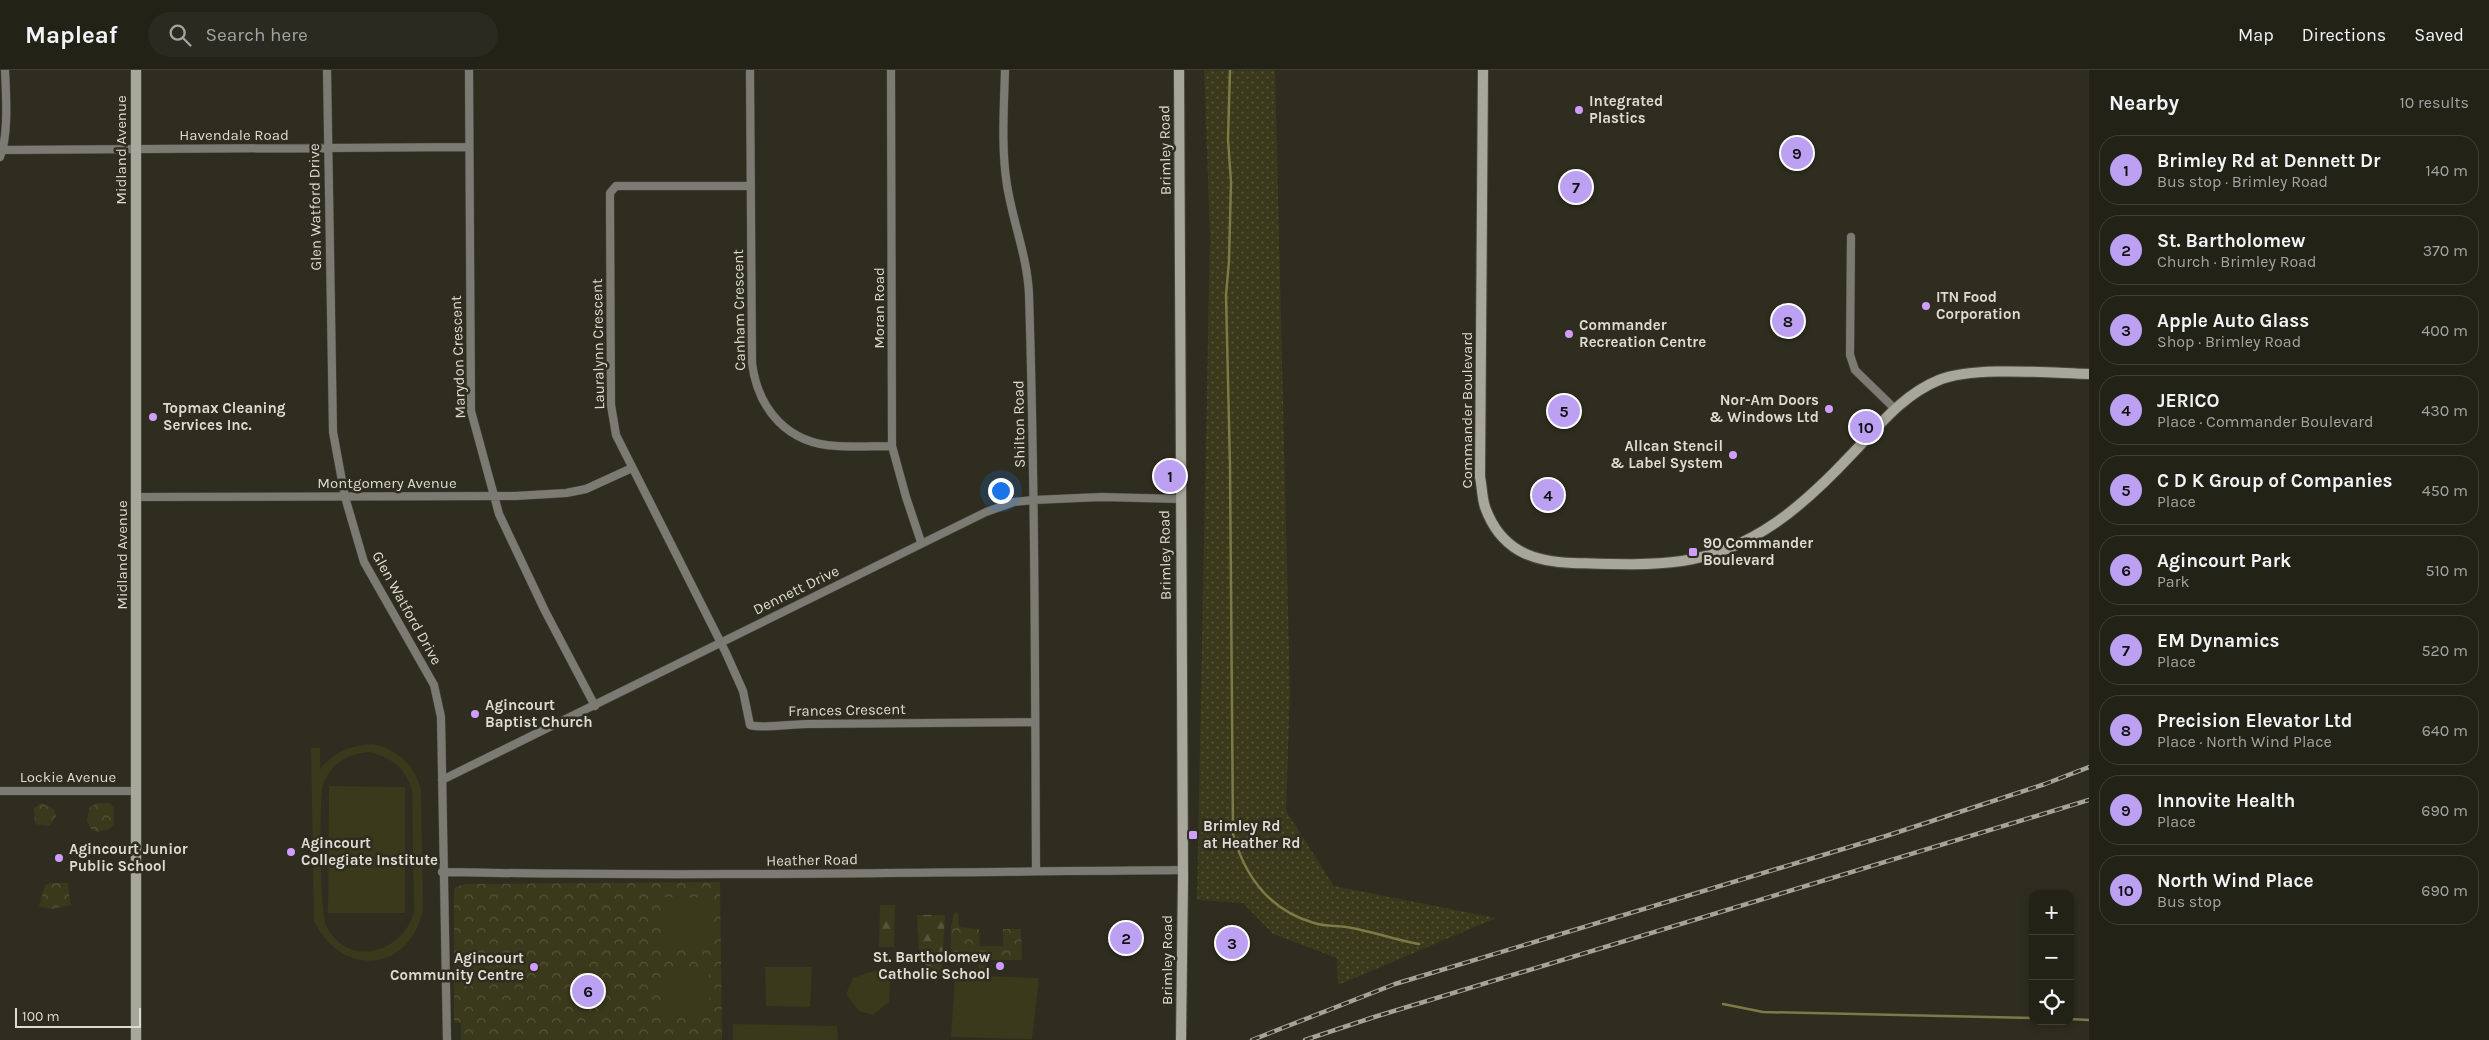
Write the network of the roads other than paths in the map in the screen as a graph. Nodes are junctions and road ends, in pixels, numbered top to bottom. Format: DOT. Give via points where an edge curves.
graph roads {
  1 [pos="4,70"];
  2 [pos="136,70"];
  3 [pos="327,70"];
  4 [pos="470,70"];
  5 [pos="750,70"];
  6 [pos="891,70"];
  7 [pos="1005,70"];
  8 [pos="1179,70"];
  9 [pos="1483,70"];
  10 [pos="469,147"];
  11 [pos="327,148"];
  12 [pos="136,150"];
  13 [pos="1,152"];
  14 [pos="751,186"];
  15 [pos="1851,237"];
  16 [pos="2089,374"];
  17 [pos="1895,409"];
  18 [pos="892,446"];
  19 [pos="632,468"];
  20 [pos="492,496"];
  21 [pos="137,497"];
  22 [pos="345,497"];
  23 [pos="1180,499"];
  24 [pos="1034,500"];
  25 [pos="921,542"];
  26 [pos="721,642"];
  27 [pos="594,706"];
  28 [pos="1034,722"];
  29 [pos="442,780"];
  30 [pos="0,791"];
  31 [pos="136,791"];
  32 [pos="1036,870"];
  33 [pos="1183,870"];
  34 [pos="442,872"];
  35 [pos="136,1040"];
  36 [pos="447,1040"];
  37 [pos="1182,1040"];
  1 -- 13 [label="street"];
  2 -- 12 [label="main road, Midland Avenue"];
  3 -- 11 [label="street, Glen Watford Drive"];
  4 -- 10 [label="street, Marydon Crescent"];
  5 -- 14 [label="street, Canham Crescent"];
  6 -- 18 [label="street, Moran Road"];
  7 -- 24 [label="street, Shilton Road" via="1004,166 1028,276"];
  8 -- 23 [label="main road, Brimley Road"];
  9 -- 17 [label="main road, Commander Boulevard" via="1480,477 1484,506 1506,541 1531,557 1549,562 1683,561 1726,549 1771,527 1814,494"];
  10 -- 11 [label="street, Havendale Road"];
  10 -- 20 [label="street, Marydon Crescent" via="471,411"];
  11 -- 12 [label="street, Havendale Road"];
  11 -- 22 [label="street, Glen Watford Drive" via="333,432"];
  12 -- 13 [label="street, Havendale Road"];
  12 -- 21 [label="main road, Midland Avenue"];
  14 -- 18 [label="street, Canham Crescent" via="752,363 754,380 764,405 790,431 816,443"];
  14 -- 19 [label="street, Lauralynn Crescent" via="616,186 610,193 611,406 616,435"];
  15 -- 17 [label="street" via="1850,355 1856,370"];
  16 -- 17 [label="main road, Commander Boulevard" via="1964,373 1939,380 1913,393"];
  18 -- 25 [label="street, Moran Road"];
  19 -- 20 [label="street, Montgomery Avenue" via="586,489 566,493"];
  19 -- 26 [label="street, Lauralynn Crescent"];
  20 -- 22 [label="street, Montgomery Avenue"];
  20 -- 27 [label="street, Marydon Crescent" via="545,611"];
  21 -- 22 [label="street, Montgomery Avenue"];
  21 -- 31 [label="main road, Midland Avenue"];
  22 -- 29 [label="street, Glen Watford Drive" via="364,562 434,686 441,716"];
  23 -- 24 [label="street, Dennett Drive" via="1100,497"];
  23 -- 33 [label="main road, Brimley Road"];
  24 -- 25 [label="street, Dennett Drive" via="1014,502 986,512"];
  24 -- 28 [label="street, Shilton Road"];
  25 -- 26 [label="street, Dennett Drive"];
  26 -- 27 [label="street, Dennett Drive"];
  26 -- 28 [label="street, Frances Crescent" via="743,690 750,725 757,728 778,724"];
  27 -- 29 [label="street, Dennett Drive"];
  28 -- 32 [label="street, Shilton Road"];
  29 -- 34 [label="street, Glen Watford Drive"];
  30 -- 31 [label="street, Lockie Avenue"];
  31 -- 35 [label="main road, Midland Avenue"];
  32 -- 33 [label="street, Heather Road"];
  32 -- 34 [label="street, Heather Road" via="810,875"];
  33 -- 37 [label="main road, Brimley Road"];
  34 -- 36 [label="street, Glen Watford Drive"];
}
